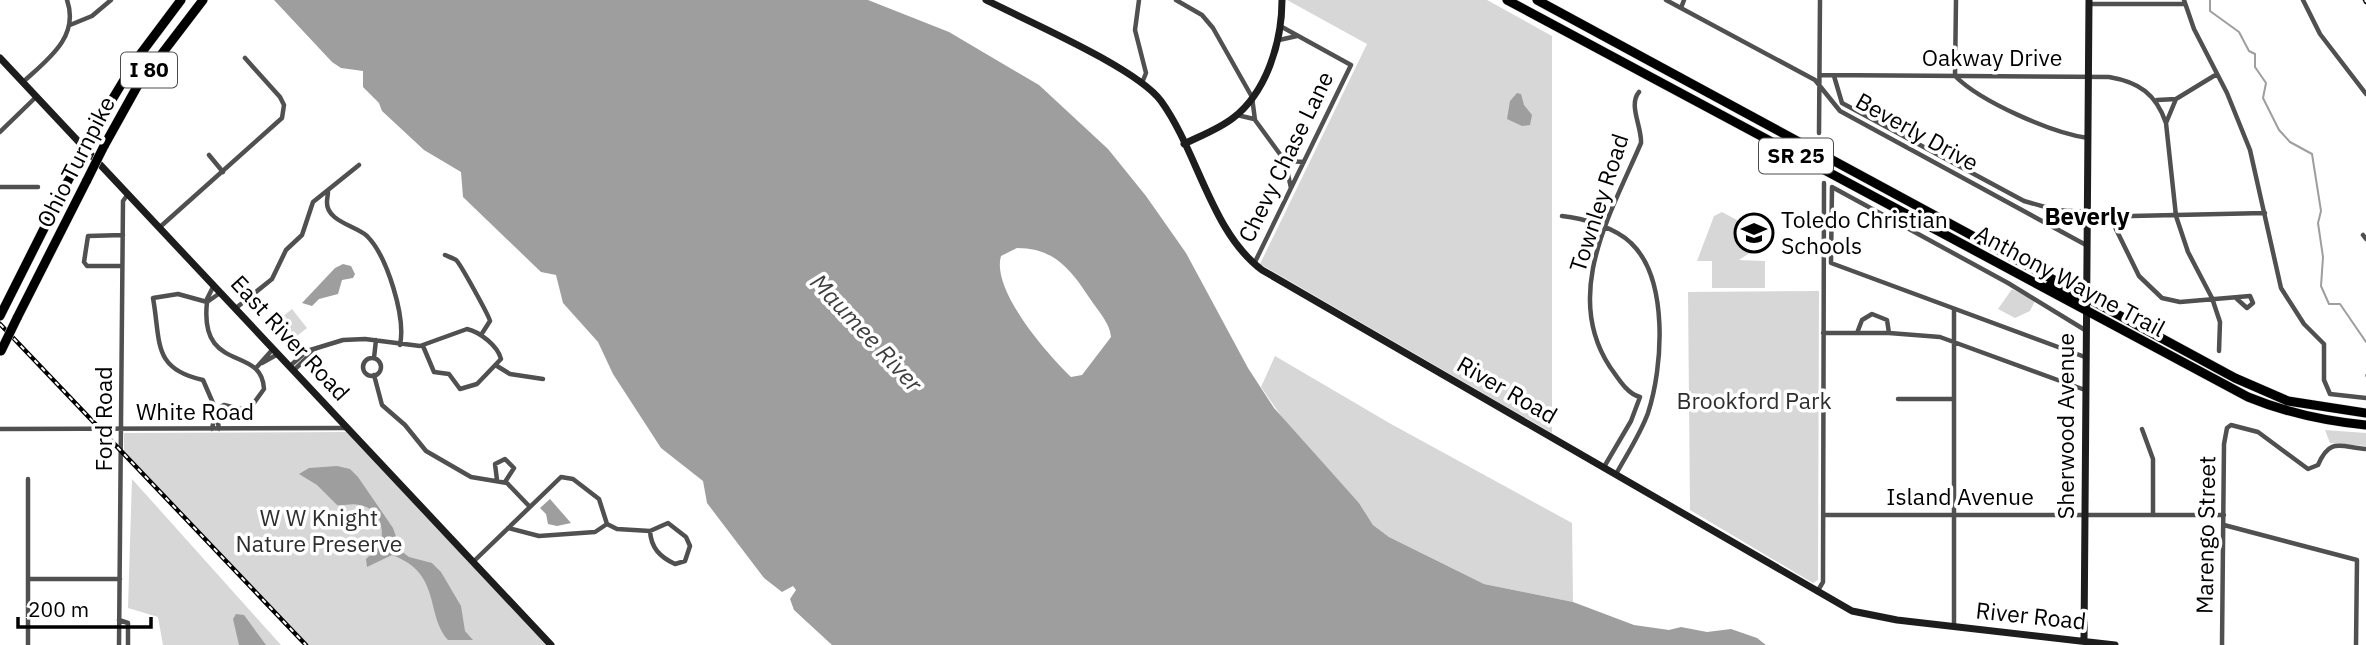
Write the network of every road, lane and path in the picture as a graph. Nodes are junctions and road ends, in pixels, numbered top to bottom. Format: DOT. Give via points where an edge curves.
graph roads {
  1 [pos="67,0"];
  2 [pos="111,0"];
  3 [pos="181,0"];
  4 [pos="203,0"];
  5 [pos="986,0"];
  6 [pos="1139,0"];
  7 [pos="1176,0"];
  8 [pos="1282,0"];
  9 [pos="1507,0"];
  10 [pos="1537,0"];
  11 [pos="1666,0"];
  12 [pos="1684,0"];
  13 [pos="1820,0"];
  14 [pos="1956,0"];
  15 [pos="2303,0"];
  16 [pos="2089,2"];
  17 [pos="2185,2"];
  18 [pos="1681,8"];
  19 [pos="70,25"];
  20 [pos="1282,27"];
  21 [pos="1297,36"];
  22 [pos="1279,40"];
  23 [pos="0,58"];
  24 [pos="245,58"];
  25 [pos="2217,74"];
  26 [pos="1821,75"];
  27 [pos="1834,75"];
  28 [pos="1955,76"];
  29 [pos="2088,76"];
  30 [pos="23,83"];
  31 [pos="1142,83"];
  32 [pos="1821,85"];
  33 [pos="1639,92"];
  34 [pos="2366,94"];
  35 [pos="36,97"];
  36 [pos="1252,97"];
  37 [pos="2176,99"];
  38 [pos="2157,100"];
  39 [pos="1237,115"];
  40 [pos="1255,120"];
  41 [pos="2166,124"];
  42 [pos="0,132"];
  43 [pos="1819,133"];
  44 [pos="2088,138"];
  45 [pos="1184,144"];
  46 [pos="209,155"];
  47 [pos="1285,161"];
  48 [pos="1304,161"];
  49 [pos="359,165"];
  50 [pos="223,172"];
  51 [pos="1824,183"];
  52 [pos="0,187"];
  53 [pos="38,187"];
  54 [pos="1291,189"];
  55 [pos="328,191"];
  56 [pos="128,194"];
  57 [pos="318,197"];
  58 [pos="327,202"];
  59 [pos="2265,213"];
  60 [pos="2087,215"];
  61 [pos="1562,216"];
  62 [pos="2176,216"];
  63 [pos="2110,217"];
  64 [pos="160,227"];
  65 [pos="1604,229"];
  66 [pos="123,235"];
  67 [pos="2087,245"];
  68 [pos="445,255"];
  69 [pos="1991,260"];
  70 [pos="1254,264"];
  71 [pos="122,266"];
  72 [pos="214,285"];
  73 [pos="220,292"];
  74 [pos="2086,296"];
  75 [pos="2212,298"];
  76 [pos="2237,299"];
  77 [pos="206,302"];
  78 [pos="236,308"];
  79 [pos="1954,310"];
  80 [pos="2086,312"];
  81 [pos="0,316"];
  82 [pos="2086,331"];
  83 [pos="1823,333"];
  84 [pos="1857,333"];
  85 [pos="1889,333"];
  86 [pos="481,335"];
  87 [pos="376,340"];
  88 [pos="1954,341"];
  89 [pos="400,345"];
  90 [pos="423,346"];
  91 [pos="2183,349"];
  92 [pos="276,351"];
  93 [pos="2219,351"];
  94 [pos="0,352"];
  95 [pos="2086,357"];
  96 [pos="374,358"];
  97 [pos="259,366"];
  98 [pos="497,366"];
  99 [pos="292,368"];
  100 [pos="374,375"];
  101 [pos="543,379"];
  102 [pos="2086,391"];
  103 [pos="1653,392"];
  104 [pos="1640,397"];
  105 [pos="1954,398"];
  106 [pos="2366,398"];
  107 [pos="1898,399"];
  108 [pos="216,410"];
  109 [pos="2366,413"];
  110 [pos="2366,425"];
  111 [pos="348,428"];
  112 [pos="0,429"];
  113 [pos="121,429"];
  114 [pos="216,429"];
  115 [pos="2142,429"];
  116 [pos="2364,449"];
  117 [pos="1603,468"];
  118 [pos="1615,475"];
  119 [pos="28,479"];
  120 [pos="497,480"];
  121 [pos="505,482"];
  122 [pos="530,507"];
  123 [pos="1954,514"];
  124 [pos="1823,515"];
  125 [pos="2085,515"];
  126 [pos="2153,515"];
  127 [pos="2224,515"];
  128 [pos="518,518"];
  129 [pos="607,524"];
  130 [pos="2224,525"];
  131 [pos="508,528"];
  132 [pos="650,531"];
  133 [pos="523,532"];
  134 [pos="472,563"];
  135 [pos="29,579"];
  136 [pos="120,579"];
  137 [pos="1817,592"];
  138 [pos="119,620"];
  139 [pos="1954,627"];
  140 [pos="2084,641"];
  141 [pos="28,645"];
  142 [pos="119,645"];
  143 [pos="128,645"];
  144 [pos="551,645"];
  145 [pos="2115,645"];
  146 [pos="2222,645"];
  147 [pos="2356,645"];
  1 -- 19 [label="street"];
  2 -- 19 [label="street" via="92,16"];
  3 -- 81 [label="highway, Ohio Turnpike / I 80, bridge" via="130,69 92,133"];
  4 -- 94 [label="highway, Ohio Turnpike / I 80, bridge" via="138,85"];
  5 -- 31 [label="street, River Road"];
  6 -- 31 [label="street" via="1135,30 1146,73"];
  7 -- 36 [label="street" via="1208,21"];
  8 -- 20 [label="street"];
  9 -- 69 [label="highway, Anthony Wayne Trail / SR 25"];
  10 -- 74 [label="highway, Anthony Wayne Trail / SR 25"];
  11 -- 18 [label="street, Beverly Drive"];
  12 -- 18 [label="street"];
  13 -- 26 [label="street"];
  14 -- 28 [label="street"];
  15 -- 34 [label="street" via="2320,34"];
  16 -- 17 [label="street"];
  16 -- 29 [label="street, Sherwood Avenue"];
  17 -- 25 [label="street"];
  18 -- 32 [label="street, Beverly Drive"];
  19 -- 30 [label="street" via="58,50"];
  20 -- 21 [label="street"];
  20 -- 22 [label="street"];
  21 -- 22 [label="street"];
  21 -- 48 [label="street, Chevy Chase Lane" via="1351,65"];
  22 -- 36 [label="street"];
  23 -- 30 [label="street, East River Road"];
  24 -- 50 [label="street" via="280,97 283,115"];
  25 -- 37 [label="street"];
  25 -- 59 [label="street" via="2250,150"];
  26 -- 27 [label="street, Oakway Drive"];
  26 -- 32 [label="street"];
  27 -- 28 [label="street, Oakway Drive"];
  27 -- 60 [label="street, Beverly Drive" via="1842,103 2006,192 2047,208"];
  28 -- 29 [label="street, Oakway Drive"];
  28 -- 44 [label="street" via="2050,130"];
  29 -- 38 [label="street, Oakway Drive" via="2130,82"];
  29 -- 44 [label="street, Sherwood Avenue"];
  30 -- 35 [label="street, East River Road"];
  31 -- 45 [label="street, River Road" via="1161,101"];
  32 -- 43 [label="street"];
  32 -- 67 [label="street, Beverly Drive" via="1840,111"];
  33 -- 65 [label="street, Townley Road" via="1634,103 1641,143"];
  35 -- 42 [label="street"];
  35 -- 56 [label="street, East River Road"];
  36 -- 39 [label="street"];
  36 -- 40 [label="street"];
  37 -- 38 [label="street"];
  37 -- 41 [label="street"];
  38 -- 41 [label="street"];
  39 -- 40 [label="street"];
  39 -- 45 [label="street"];
  40 -- 47 [label="street"];
  41 -- 62 [label="street"];
  44 -- 60 [label="street, Sherwood Avenue"];
  45 -- 70 [label="street, River Road" via="1236,244"];
  46 -- 50 [label="street"];
  47 -- 48 [label="street"];
  47 -- 54 [label="street"];
  48 -- 54 [label="street, Chevy Chase Lane"];
  49 -- 55 [label="street"];
  50 -- 64 [label="street"];
  51 -- 83 [label="street"];
  52 -- 53 [label="street"];
  54 -- 70 [label="street, Chevy Chase Lane"];
  55 -- 57 [label="street"];
  55 -- 58 [label="street"];
  56 -- 64 [label="street, East River Road"];
  56 -- 66 [label="street, Ford Road" via="123,201"];
  57 -- 58 [label="street"];
  57 -- 78 [label="street" via="301,237 286,250 272,279"];
  58 -- 89 [label="street" via="332,216 374,245 395,296"];
  59 -- 62 [label="street, Beverly Drive"];
  59 -- 106 [label="street" via="2281,288 2323,344 2324,380 2330,394"];
  60 -- 63 [label="street, Beverly Drive"];
  60 -- 67 [label="street, Sherwood Avenue"];
  61 -- 65 [label="street"];
  62 -- 63 [label="street, Beverly Drive"];
  62 -- 75 [label="street"];
  63 -- 75 [label="street" via="2139,276 2155,292 2170,301"];
  64 -- 72 [label="street, East River Road"];
  65 -- 103 [label="street" via="1631,243 1652,279 1659,340"];
  65 -- 104 [label="street, Townley Road" via="1591,267 1590,315 1605,359 1623,386"];
  66 -- 71 [label="street, Ford Road"];
  66 -- 71 [label="street" via="86,237 84,262 87,266"];
  67 -- 74 [label="street, Sherwood Avenue"];
  68 -- 86 [label="street" via="459,264 486,307 490,321"];
  69 -- 74 [label="highway" via="2074,297"];
  69 -- 80 [label="highway, Anthony Wayne Trail / SR 25"];
  70 -- 117 [label="street, River Road"];
  71 -- 113 [label="street, Ford Road"];
  72 -- 73 [label="street, East River Road"];
  72 -- 77 [label="street"];
  73 -- 77 [label="street"];
  73 -- 78 [label="street, East River Road"];
  74 -- 80 [label="street, Sherwood Avenue"];
  74 -- 91 [label="highway, Anthony Wayne Trail / SR 25"];
  75 -- 76 [label="street"];
  75 -- 93 [label="street" via="2221,331"];
  77 -- 97 [label="street" via="206,327 213,343 227,356"];
  77 -- 108 [label="street" via="178,294 153,298 163,358 179,374 203,380"];
  78 -- 92 [label="street, East River Road"];
  79 -- 88 [label="street"];
  80 -- 82 [label="street, Sherwood Avenue"];
  80 -- 91 [label="highway" via="2099,309"];
  80 -- 110 [label="highway, Anthony Wayne Trail / SR 25" via="2281,411"];
  82 -- 95 [label="street, Sherwood Avenue"];
  82 -- 95 [label="street" via="1832,187 1831,263"];
  83 -- 84 [label="street"];
  83 -- 124 [label="street"];
  84 -- 85 [label="street"];
  84 -- 85 [label="street" via="1872,314 1887,320"];
  85 -- 88 [label="street"];
  86 -- 90 [label="street" via="460,331"];
  86 -- 98 [label="street" via="500,354"];
  87 -- 89 [label="street"];
  87 -- 96 [label="street"];
  87 -- 99 [label="street" via="344,340 305,352"];
  88 -- 102 [label="street"];
  88 -- 105 [label="street"];
  89 -- 90 [label="street"];
  90 -- 98 [label="street" via="434,372 449,373 458,388 477,384"];
  91 -- 109 [label="highway, Anthony Wayne Trail / SR 25" via="2288,401"];
  92 -- 97 [label="street"];
  92 -- 99 [label="street, East River Road"];
  95 -- 102 [label="street, Sherwood Avenue"];
  96 -- 100 [label="street" via="381,367"];
  96 -- 100 [label="street" via="364,366"];
  97 -- 108 [label="street" via="264,389 251,407 224,405"];
  98 -- 101 [label="street" via="510,374"];
  99 -- 111 [label="street, East River Road"];
  100 -- 120 [label="street" via="382,405 426,451 471,477"];
  102 -- 125 [label="street, Sherwood Avenue"];
  103 -- 104 [label="street"];
  103 -- 118 [label="street" via="1640,433"];
  104 -- 117 [label="street"];
  105 -- 107 [label="street"];
  105 -- 123 [label="street"];
  108 -- 114 [label="street"];
  111 -- 114 [label="street, White Road"];
  111 -- 134 [label="street, East River Road"];
  112 -- 113 [label="street, White Road"];
  113 -- 114 [label="street, White Road"];
  113 -- 136 [label="street, Ford Road"];
  115 -- 126 [label="street" via="2153,459"];
  116 -- 127 [label="street, Marengo Street" via="2329,447 2318,465 2308,469 2258,432 2229,426 2224,444"];
  117 -- 118 [label="street, River Road"];
  118 -- 137 [label="street, River Road"];
  119 -- 135 [label="street"];
  120 -- 121 [label="street"];
  120 -- 121 [label="street" via="495,464 505,459 514,468"];
  121 -- 122 [label="street"];
  122 -- 128 [label="street"];
  122 -- 129 [label="street" via="561,477 570,477 599,499"];
  123 -- 124 [label="street, Island Avenue"];
  123 -- 125 [label="street, Island Avenue"];
  123 -- 139 [label="street"];
  124 -- 137 [label="street" via="1823,582"];
  125 -- 126 [label="street, Island Avenue"];
  125 -- 140 [label="street, Sherwood Avenue"];
  126 -- 127 [label="street, Island Avenue"];
  127 -- 130 [label="street, Marengo Street"];
  128 -- 131 [label="street"];
  128 -- 133 [label="street"];
  129 -- 132 [label="street"];
  129 -- 133 [label="street" via="595,532 539,536"];
  130 -- 146 [label="street, Marengo Street"];
  130 -- 147 [label="street" via="2357,560"];
  131 -- 133 [label="street"];
  131 -- 134 [label="street"];
  132 -- 132 [label="street" via="652,545 662,556 675,564 685,561 690,546 686,537 668,523"];
  134 -- 144 [label="street, East River Road"];
  135 -- 136 [label="street"];
  135 -- 141 [label="street"];
  136 -- 138 [label="street, Ford Road"];
  137 -- 139 [label="street, River Road" via="1863,615"];
  138 -- 142 [label="street, Ford Road"];
  138 -- 143 [label="street" via="128,623"];
  139 -- 140 [label="street, River Road"];
  140 -- 145 [label="street, River Road"];
}
